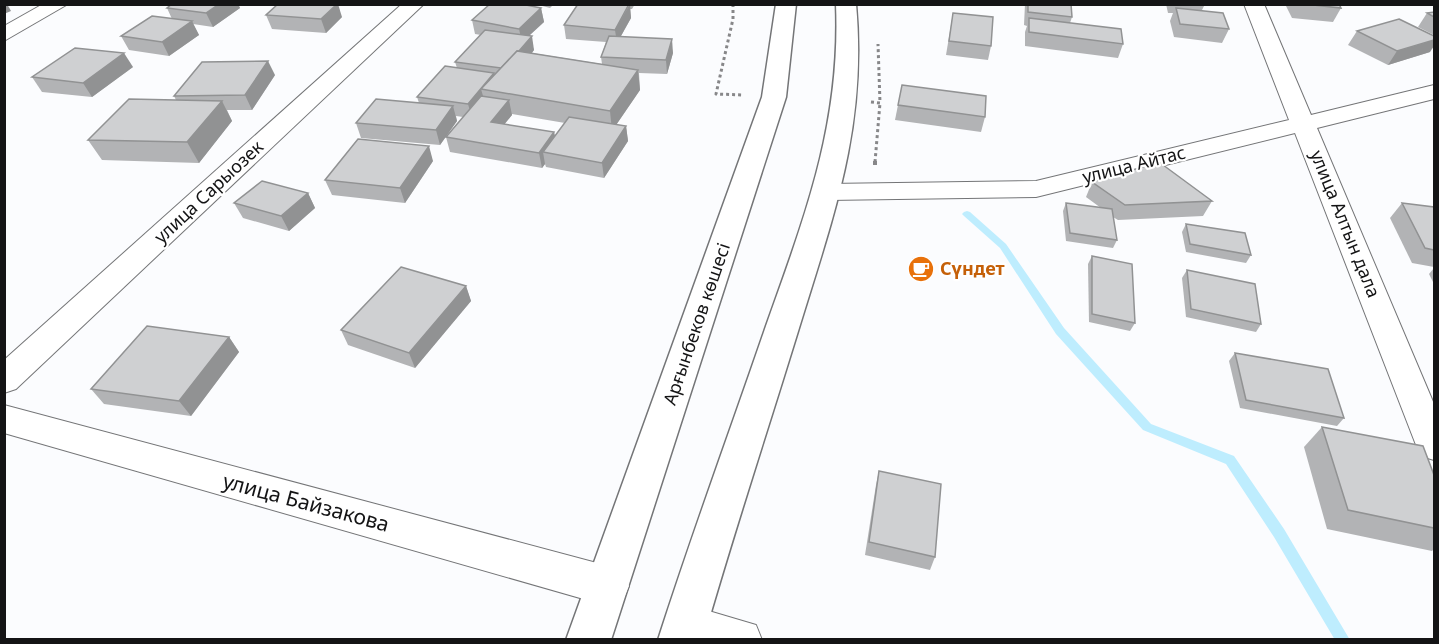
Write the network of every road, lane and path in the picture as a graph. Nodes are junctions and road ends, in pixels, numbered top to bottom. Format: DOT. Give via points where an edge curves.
graph roads {
  1 [pos="58,4"];
  2 [pos="414,4"];
  3 [pos="786,4"];
  4 [pos="846,4"];
  5 [pos="1254,4"];
  6 [pos="4,35"];
  7 [pos="1434,92"];
  8 [pos="880,103"];
  9 [pos="1305,124"];
  10 [pos="873,191"];
  11 [pos="828,192"];
  12 [pos="4,380"];
  13 [pos="4,420"];
  14 [pos="1434,445"];
  15 [pos="609,586"];
  16 [pos="683,632"];
  17 [pos="588,639"];
  18 [pos="741,639"];
  1 -- 6 [label="street"];
  2 -- 12 [label="street, улица Сарыозек"];
  3 -- 15 [label="main road, Арғынбеков көшесі" via="774,97"];
  4 -- 11 [label="main road" via="850,39 846,101"];
  5 -- 9 [label="street, улица Алтын дала"];
  7 -- 9 [label="street, улица Айтас"];
  8 -- 10 [label="path"];
  9 -- 10 [label="street, улица Айтас" via="1036,189"];
  9 -- 14 [label="street, улица Алтын дала"];
  10 -- 11 [label="street, улица Айтас"];
  11 -- 16 [label="main road"];
  13 -- 15 [label="street, улица Байзакова"];
  15 -- 17 [label="main road, Арғынбеков көшесі"];
  16 -- 18 [label="street"];
}
